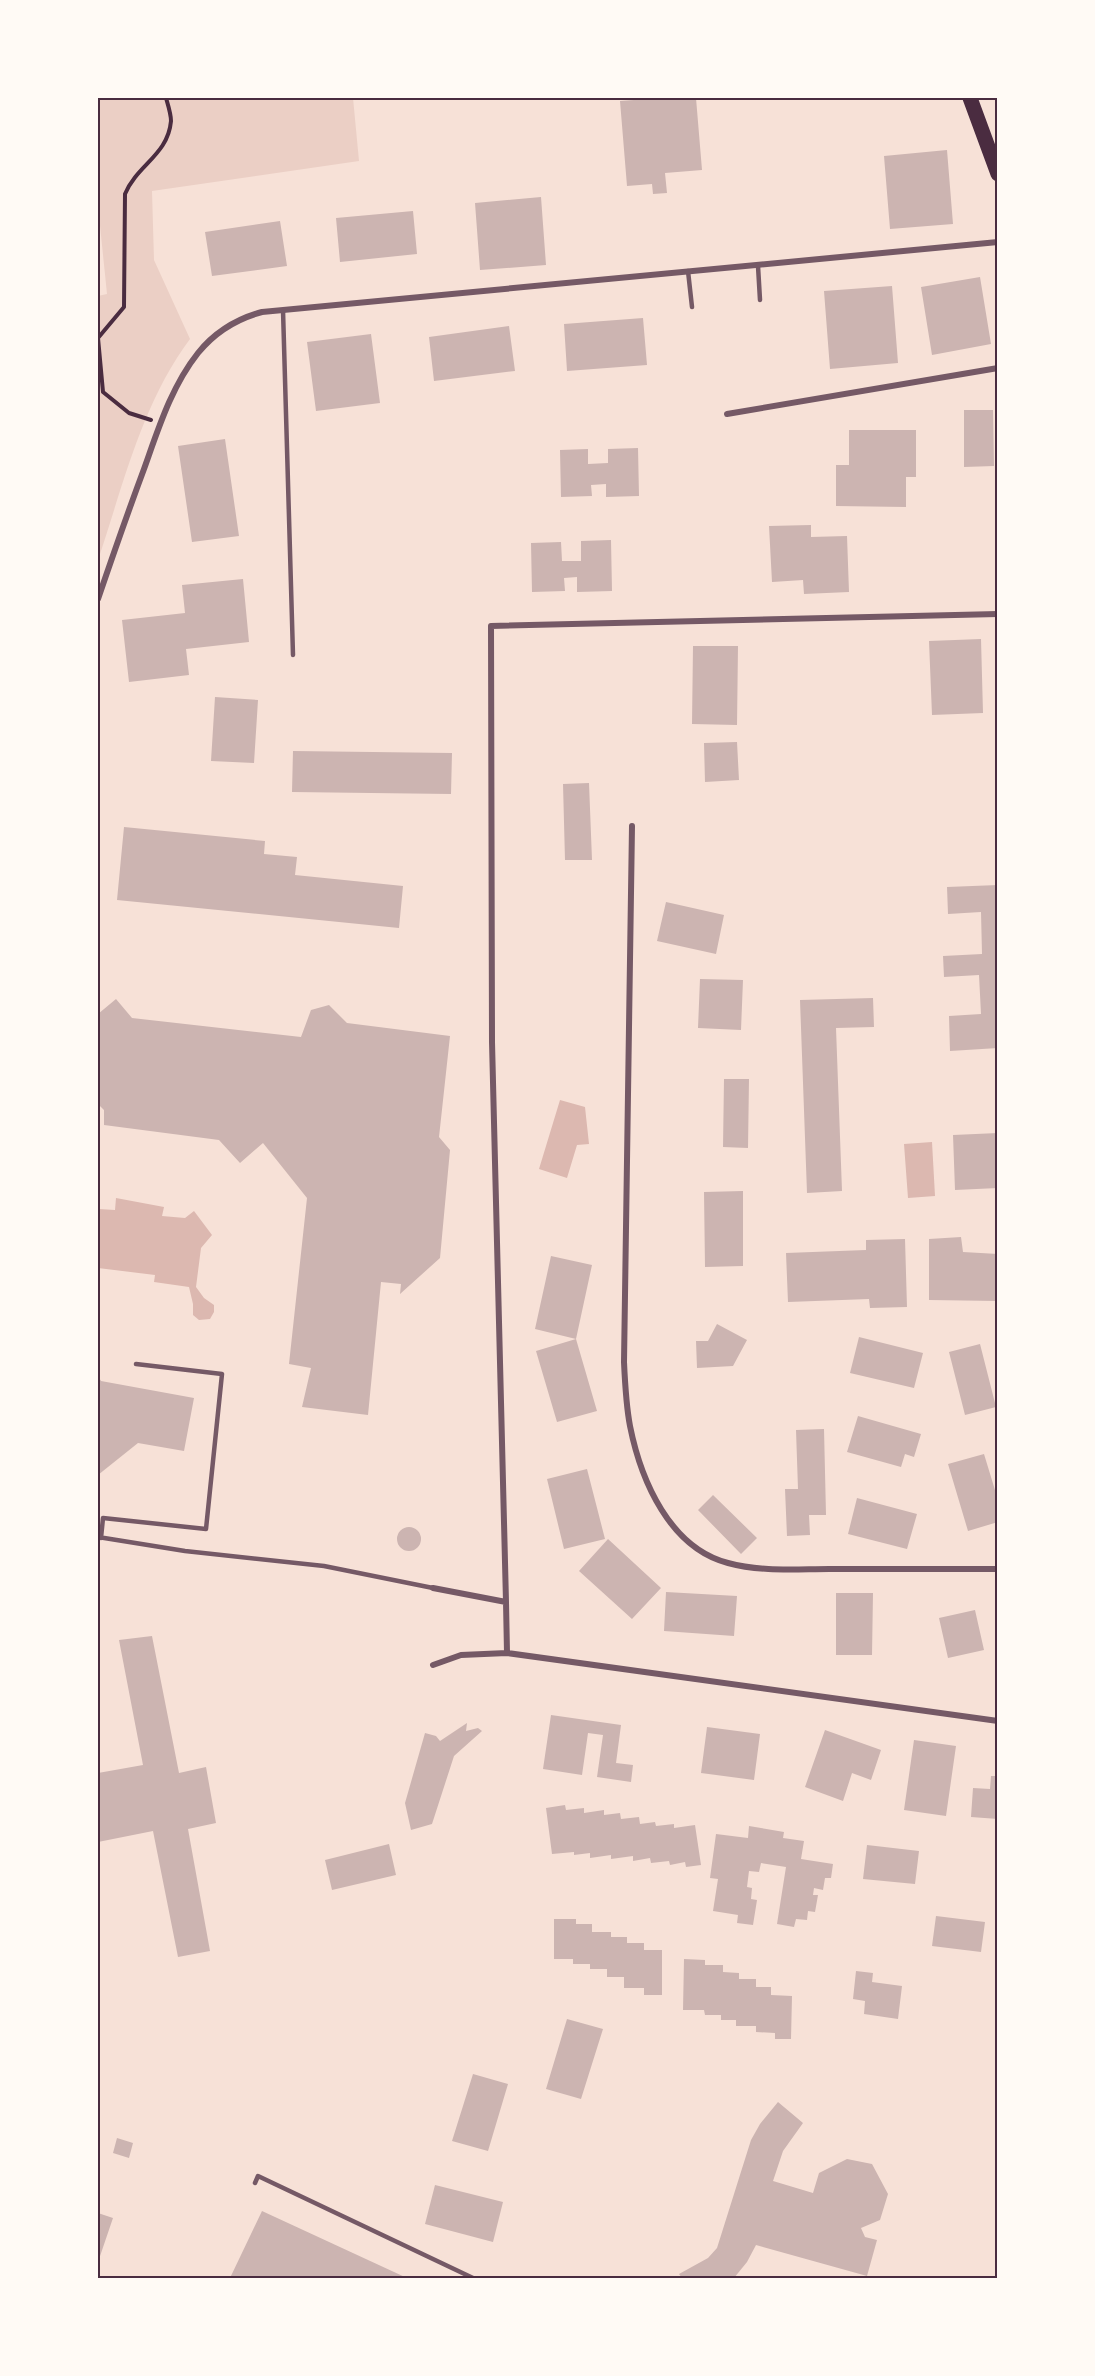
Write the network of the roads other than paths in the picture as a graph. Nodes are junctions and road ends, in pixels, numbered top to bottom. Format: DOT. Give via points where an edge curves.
graph roads {
  1 [pos="970,98"];
  2 [pos="998,174"];
  3 [pos="998,242"];
  4 [pos="758,266"];
  5 [pos="688,271"];
  6 [pos="760,300"];
  7 [pos="692,307"];
  8 [pos="283,310"];
  9 [pos="998,368"];
  10 [pos="728,414"];
  11 [pos="98,598"];
  12 [pos="998,614"];
  13 [pos="293,655"];
  14 [pos="633,826"];
  15 [pos="136,1364"];
  16 [pos="99,1538"];
  17 [pos="998,1569"];
  18 [pos="433,1588"];
  19 [pos="506,1602"];
  20 [pos="507,1653"];
  21 [pos="433,1665"];
  22 [pos="998,1721"];
  23 [pos="255,2183"];
  24 [pos="473,2278"];
  1 -- 2 [label="main road"];
  3 -- 4 [label="street"];
  4 -- 5 [label="street"];
  4 -- 6 [label="lane"];
  5 -- 7 [label="lane"];
  5 -- 8 [label="street"];
  8 -- 11 [label="street" via="238,320 208,343 180,380"];
  8 -- 13 [label="lane"];
  9 -- 10 [label="street"];
  12 -- 19 [label="street" via="491,626 492,1042"];
  14 -- 17 [label="street" via="624,1362 630,1426 650,1487 683,1538 728,1563 769,1569"];
  15 -- 16 [label="lane" via="222,1374 206,1529 103,1518"];
  16 -- 18 [label="lane" via="324,1566"];
  18 -- 19 [label="street"];
  19 -- 20 [label="street"];
  20 -- 21 [label="street" via="460,1655"];
  20 -- 22 [label="street"];
  23 -- 24 [label="lane" via="258,2176"];
}
